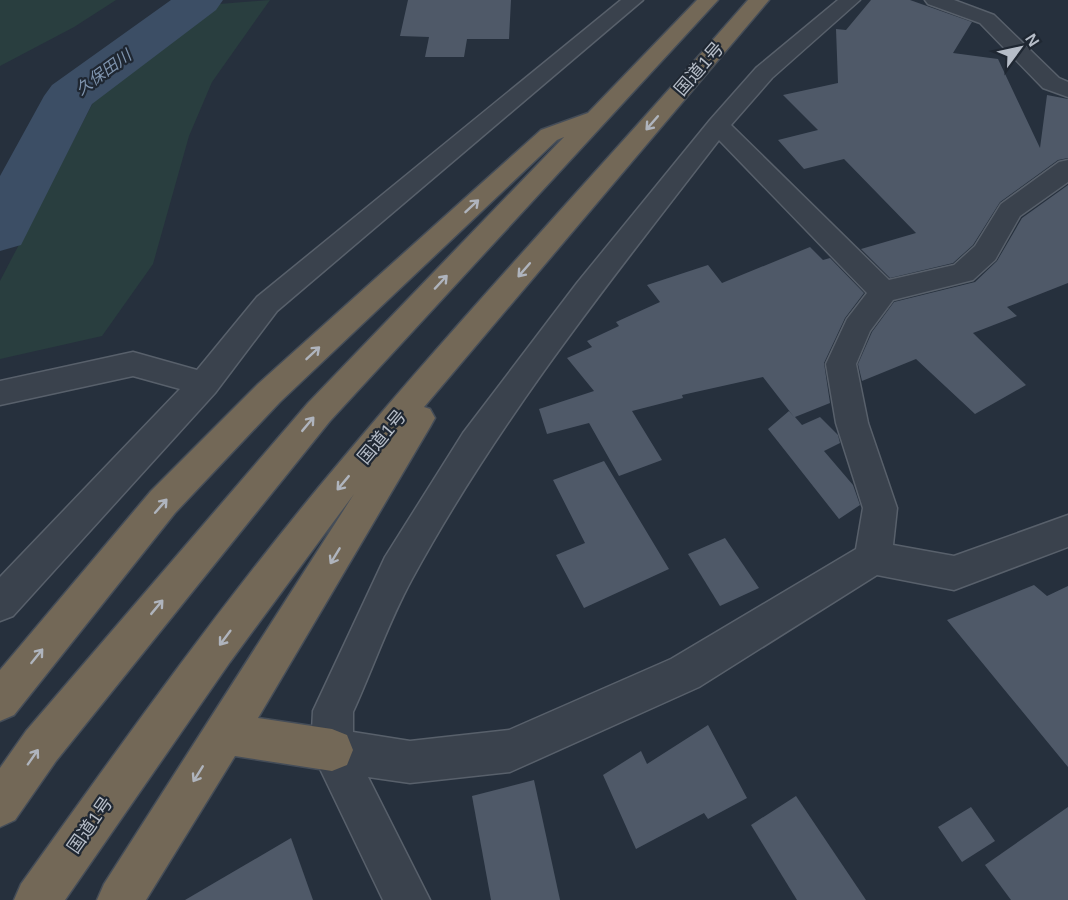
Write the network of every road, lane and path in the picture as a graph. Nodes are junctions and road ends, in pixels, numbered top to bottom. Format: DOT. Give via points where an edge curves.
graph roads {
  1 [pos="633,0"];
  2 [pos="708,0"];
  3 [pos="759,0"];
  4 [pos="850,0"];
  5 [pos="935,0"];
  6 [pos="1068,90"];
  7 [pos="598,116"];
  8 [pos="718,125"];
  9 [pos="1068,168"];
  10 [pos="883,292"];
  11 [pos="475,327"];
  12 [pos="204,384"];
  13 [pos="0,393"];
  14 [pos="1068,531"];
  15 [pos="873,558"];
  16 [pos="0,603"];
  17 [pos="0,701"];
  18 [pos="224,734"];
  19 [pos="332,750"];
  20 [pos="0,806"];
  21 [pos="37,900"];
  22 [pos="120,900"];
  23 [pos="407,900"];
  1 -- 12 [label="street" via="267,304"];
  2 -- 7 [label="highway"];
  3 -- 11 [label="highway, 国道1号, one-way"];
  4 -- 8 [label="street" via="764,73"];
  5 -- 6 [label="street" via="987,19 1051,83"];
  17 -- 7 [label="highway, one-way" via="163,502 269,393 549,135"];
  20 -- 7 [label="highway, one-way" via="41,746 319,412"];
  8 -- 10 [label="street"];
  8 -- 19 [label="street" via="587,290 475,442 398,569 333,711"];
  9 -- 10 [label="street" via="1010,210 985,253 963,273"];
  10 -- 15 [label="street" via="857,327 841,364 852,423 880,508"];
  11 -- 18 [label="highway, one-way"];
  11 -- 21 [label="highway, 国道1号, one-way" via="327,502"];
  12 -- 13 [label="street" via="133,364"];
  12 -- 16 [label="street"];
  14 -- 15 [label="street" via="954,573"];
  15 -- 19 [label="street" via="685,673 510,751 410,762"];
  18 -- 19 [label="highway"];
  18 -- 22 [label="highway, one-way"];
  19 -- 23 [label="street"];
}
